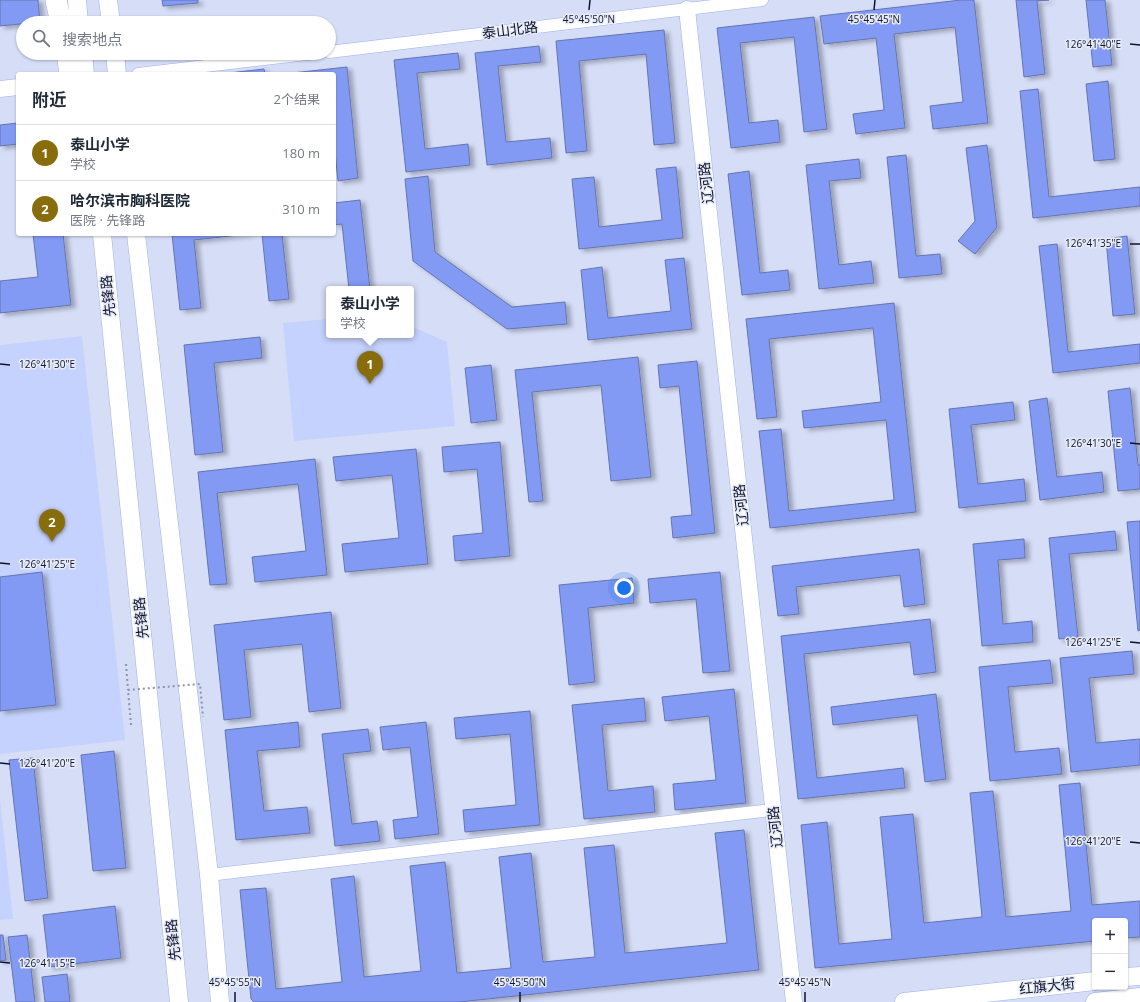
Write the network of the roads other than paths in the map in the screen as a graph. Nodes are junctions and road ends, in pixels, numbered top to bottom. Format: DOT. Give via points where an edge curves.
graph roads {
  1 [pos="56,0"];
  2 [pos="77,0"];
  3 [pos="108,0"];
  4 [pos="762,0"];
  5 [pos="682,10"];
  6 [pos="59,16"];
  7 [pos="78,16"];
  8 [pos="110,16"];
  9 [pos="336,51"];
  10 [pos="68,60"];
  11 [pos="84,60"];
  12 [pos="116,60"];
  13 [pos="257,60"];
  14 [pos="70,72"];
  15 [pos="85,72"];
  16 [pos="117,72"];
  17 [pos="155,72"];
  18 [pos="16,88"];
  19 [pos="0,89"];
  20 [pos="102,236"];
  21 [pos="136,236"];
  22 [pos="763,811"];
  23 [pos="210,874"];
  24 [pos="1140,976"];
  25 [pos="1128,977"];
  26 [pos="1092,981"];
  27 [pos="1140,997"];
  28 [pos="180,1002"];
  29 [pos="220,1002"];
  30 [pos="785,1002"];
  31 [pos="794,1002"];
  32 [pos="904,1002"];
  33 [pos="1095,1002"];
  1 -- 6 [label="highway"];
  2 -- 7 [label="main road"];
  3 -- 8 [label="main road"];
  4 -- 5 [label="street, 泰山北路"];
  5 -- 9 [label="street, 泰山北路"];
  5 -- 22 [label="main road, 辽河路"];
  5 -- 31 [label="main road, 辽河路"];
  10 -- 14 [label="highway"];
  11 -- 15 [label="main road"];
  12 -- 16 [label="main road"];
  13 -- 17 [label="street"];
  18 -- 19 [label="main road"];
  20 -- 28 [label="main road, 先锋路"];
  21 -- 23 [label="main road"];
  22 -- 23 [label="street"];
  22 -- 30 [label="main road, 辽河路"];
  23 -- 29 [label="main road"];
  24 -- 25 [label="main road"];
  26 -- 32 [label="main road, 红旗大街"];
  27 -- 33 [label="main road"];
}
